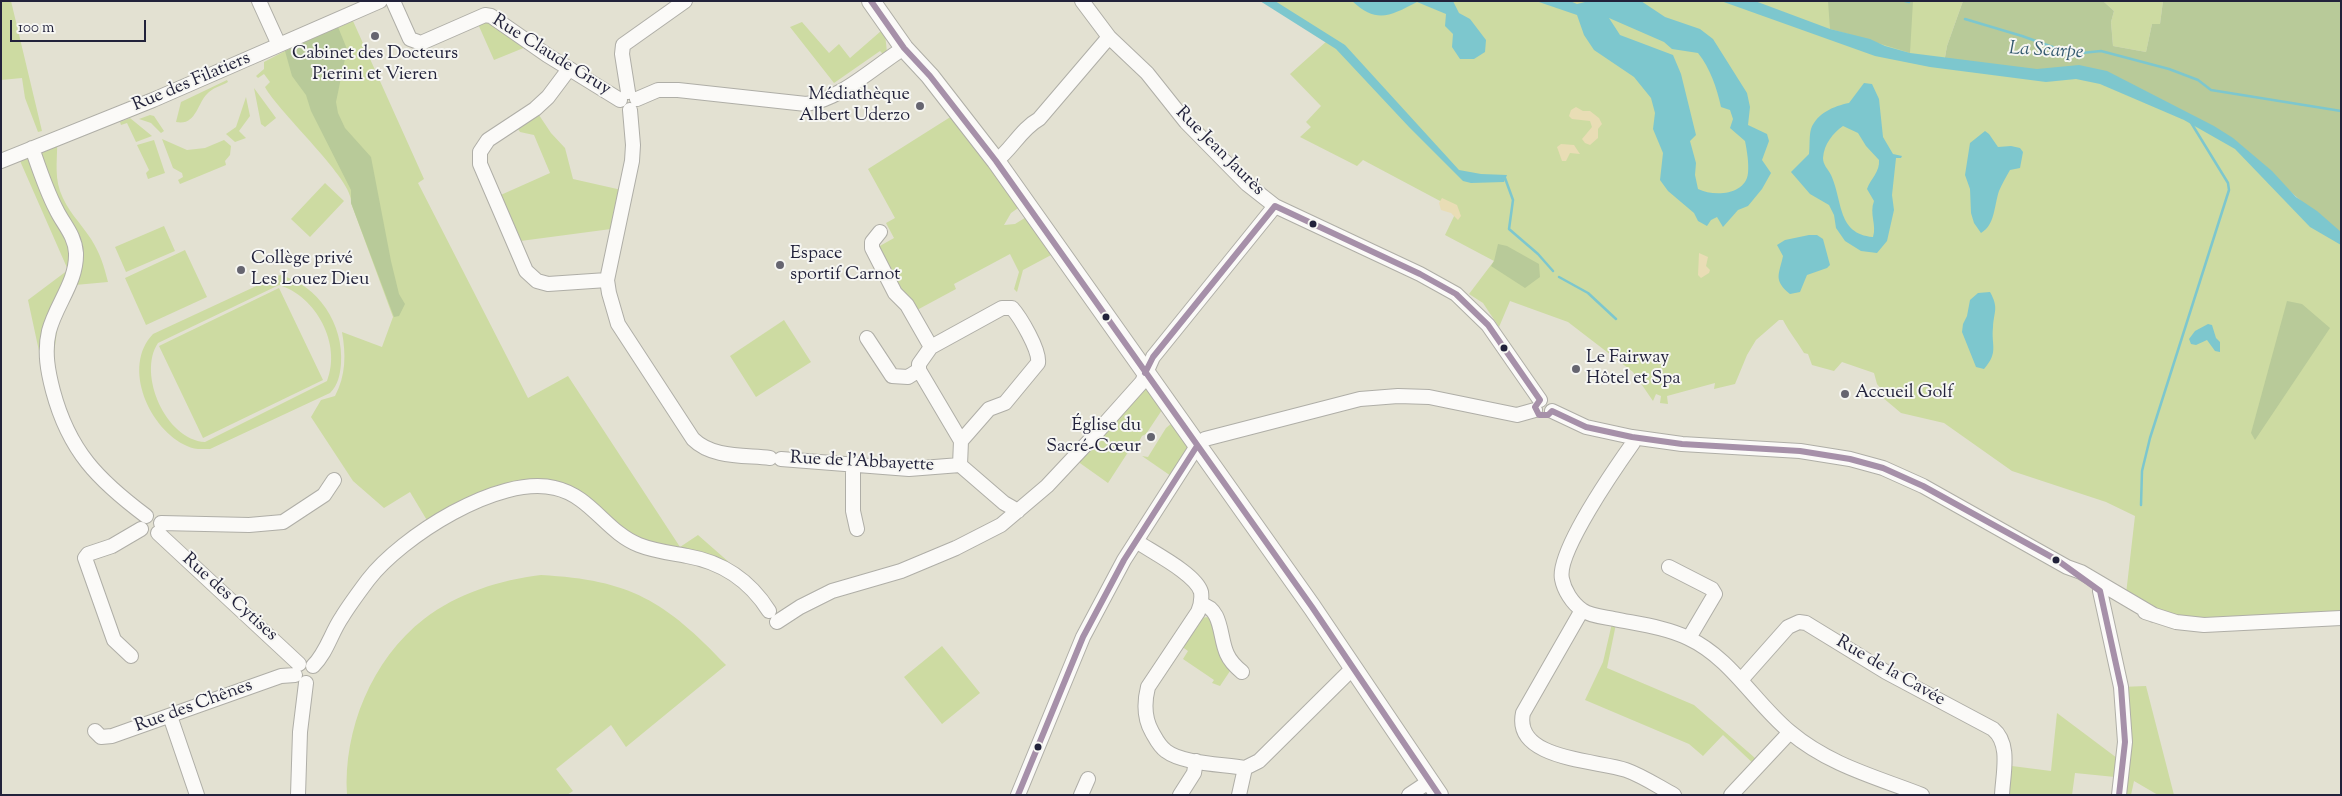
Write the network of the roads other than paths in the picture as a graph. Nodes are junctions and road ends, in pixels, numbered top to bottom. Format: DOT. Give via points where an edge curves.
graph roads {
  1 [pos="259,1"];
  2 [pos="380,1"];
  3 [pos="393,1"];
  4 [pos="685,1"];
  5 [pos="871,1"];
  6 [pos="1082,1"];
  7 [pos="1109,37"];
  8 [pos="279,45"];
  9 [pos="904,48"];
  10 [pos="569,69"];
  11 [pos="629,100"];
  12 [pos="32,148"];
  13 [pos="1,161"];
  14 [pos="996,161"];
  15 [pos="1275,206"];
  16 [pos="880,232"];
  17 [pos="607,280"];
  18 [pos="868,338"];
  19 [pos="931,347"];
  20 [pos="919,370"];
  21 [pos="1145,373"];
  22 [pos="1538,405"];
  23 [pos="1632,437"];
  24 [pos="961,441"];
  25 [pos="1197,446"];
  26 [pos="853,465"];
  27 [pos="960,465"];
  28 [pos="334,480"];
  29 [pos="1018,511"];
  30 [pos="146,516"];
  31 [pos="159,528"];
  32 [pos="141,529"];
  33 [pos="857,529"];
  34 [pos="1136,541"];
  35 [pos="1675,573"];
  36 [pos="2108,592"];
  37 [pos="1201,604"];
  38 [pos="1582,610"];
  39 [pos="2341,618"];
  40 [pos="1689,638"];
  41 [pos="131,656"];
  42 [pos="1353,668"];
  43 [pos="303,672"];
  44 [pos="1242,672"];
  45 [pos="1741,680"];
  46 [pos="170,716"];
  47 [pos="95,731"];
  48 [pos="1790,732"];
  49 [pos="1196,761"];
  50 [pos="1245,768"];
  51 [pos="1088,779"];
  52 [pos="1435,788"];
  53 [pos="1892,790"];
  54 [pos="197,795"];
  55 [pos="298,795"];
  56 [pos="1018,795"];
  57 [pos="1082,795"];
  58 [pos="1180,795"];
  59 [pos="1239,795"];
  60 [pos="1409,795"];
  61 [pos="1674,795"];
  62 [pos="1731,795"];
  63 [pos="1922,795"];
  64 [pos="2002,795"];
  65 [pos="2119,795"];
  1 -- 8 [label="street"];
  2 -- 8 [label="street, Rue des Filatiers"];
  3 -- 10 [label="street, Rue Claude Gruy" via="414,42 421,43 485,15 491,16"];
  4 -- 11 [label="street, Rue de l'Abbayette" via="624,45 622,54"];
  5 -- 9 [label="main road"];
  6 -- 7 [label="street, Rue Jean Jaurès"];
  7 -- 14 [label="street" via="1039,119 1032,122"];
  7 -- 15 [label="street, Rue Jean Jaurès" via="1147,73 1177,112 1232,170"];
  8 -- 12 [label="street, Rue des Filatiers" via="128,111"];
  9 -- 11 [label="street" via="834,95 814,103 678,90 658,90"];
  9 -- 14 [label="main road"];
  10 -- 11 [label="street, Rue Claude Gruy"];
  10 -- 17 [label="street" via="548,97 528,116 488,140 480,152 480,164 526,271 538,281 548,284"];
  11 -- 17 [label="street, Rue de l'Abbayette" via="632,161"];
  12 -- 13 [label="street, Rue des Filatiers"];
  12 -- 30 [label="street" via="56,209 70,230 76,251 74,275 49,332 47,362 57,404 73,444 90,467"];
  14 -- 21 [label="main road"];
  15 -- 21 [label="street" via="1153,357"];
  15 -- 22 [label="street, Rue Jean Jaurès" via="1396,262 1456,294 1488,325"];
  16 -- 19 [label="street" via="872,242 872,248"];
  17 -- 26 [label="street, Rue de l'Abbayette" via="618,324 693,439 710,451"];
  18 -- 20 [label="street" via="892,376 908,377"];
  19 -- 20 [label="street" via="919,364"];
  19 -- 24 [label="street" via="1002,308 1012,308 1037,352 1038,363 1005,403 988,409"];
  20 -- 24 [label="street"];
  21 -- 25 [label="main road"];
  21 -- 29 [label="street" via="1142,382 1092,438 1047,486"];
  22 -- 23 [label="street, Rue Jean Jaurès" via="1546,399 1551,402 1552,411 1586,427"];
  22 -- 25 [label="street" via="1518,415 1428,397 1360,399 1207,438"];
  23 -- 36 [label="street" via="1682,444 1800,451 1883,468 1923,486"];
  23 -- 38 [label="street" via="1632,443 1567,551 1561,571 1568,595"];
  24 -- 27 [label="street"];
  25 -- 34 [label="street"];
  25 -- 42 [label="main road"];
  26 -- 27 [label="street, Rue de l'Abbayette" via="909,468"];
  26 -- 33 [label="street" via="853,511"];
  27 -- 29 [label="street, Rue de l'Abbayette"];
  28 -- 31 [label="street" via="324,495 283,522"];
  29 -- 43 [label="street" via="1001,525 956,548 901,571 832,591 773,617 752,589 737,576 716,564 638,545 616,532 572,493 537,486 502,492 446,515 388,558 369,578 341,618 321,657"];
  30 -- 31 [label="street" via="153,516"];
  30 -- 32 [label="street"];
  31 -- 32 [label="street" via="147,535"];
  31 -- 43 [label="street, Rue des Cytises"];
  32 -- 41 [label="street" via="85,558 114,640"];
  34 -- 37 [label="street" via="1187,575 1200,592"];
  34 -- 56 [label="street" via="1083,637"];
  35 -- 40 [label="street" via="1712,589 1718,596"];
  36 -- 39 [label="street" via="2142,612 2176,622 2204,625"];
  36 -- 65 [label="street" via="2105,613 2121,687 2124,742"];
  37 -- 44 [label="street" via="1216,613 1227,655"];
  37 -- 49 [label="street" via="1148,687 1145,699 1145,712 1159,744 1175,756"];
  38 -- 40 [label="street"];
  38 -- 61 [label="street" via="1523,713 1524,733 1542,748 1563,757 1626,770"];
  40 -- 45 [label="street" via="1716,656"];
  42 -- 50 [label="street" via="1259,761"];
  42 -- 52 [label="main road"];
  43 -- 46 [label="street, Rue des Chênes" via="281,676"];
  43 -- 55 [label="street"];
  45 -- 48 [label="street"];
  45 -- 64 [label="street, Rue de la Cavée" via="1788,627 1806,623 1886,672 1994,729 2003,739"];
  46 -- 47 [label="street, Rue des Chênes" via="112,736 102,737"];
  46 -- 54 [label="street"];
  48 -- 53 [label="street" via="1829,760"];
  48 -- 62 [label="street"];
  49 -- 50 [label="street"];
  49 -- 58 [label="street" via="1194,773"];
  50 -- 59 [label="street"];
  51 -- 57 [label="street"];
  52 -- 60 [label="street"];
  53 -- 63 [label="street"];
}
